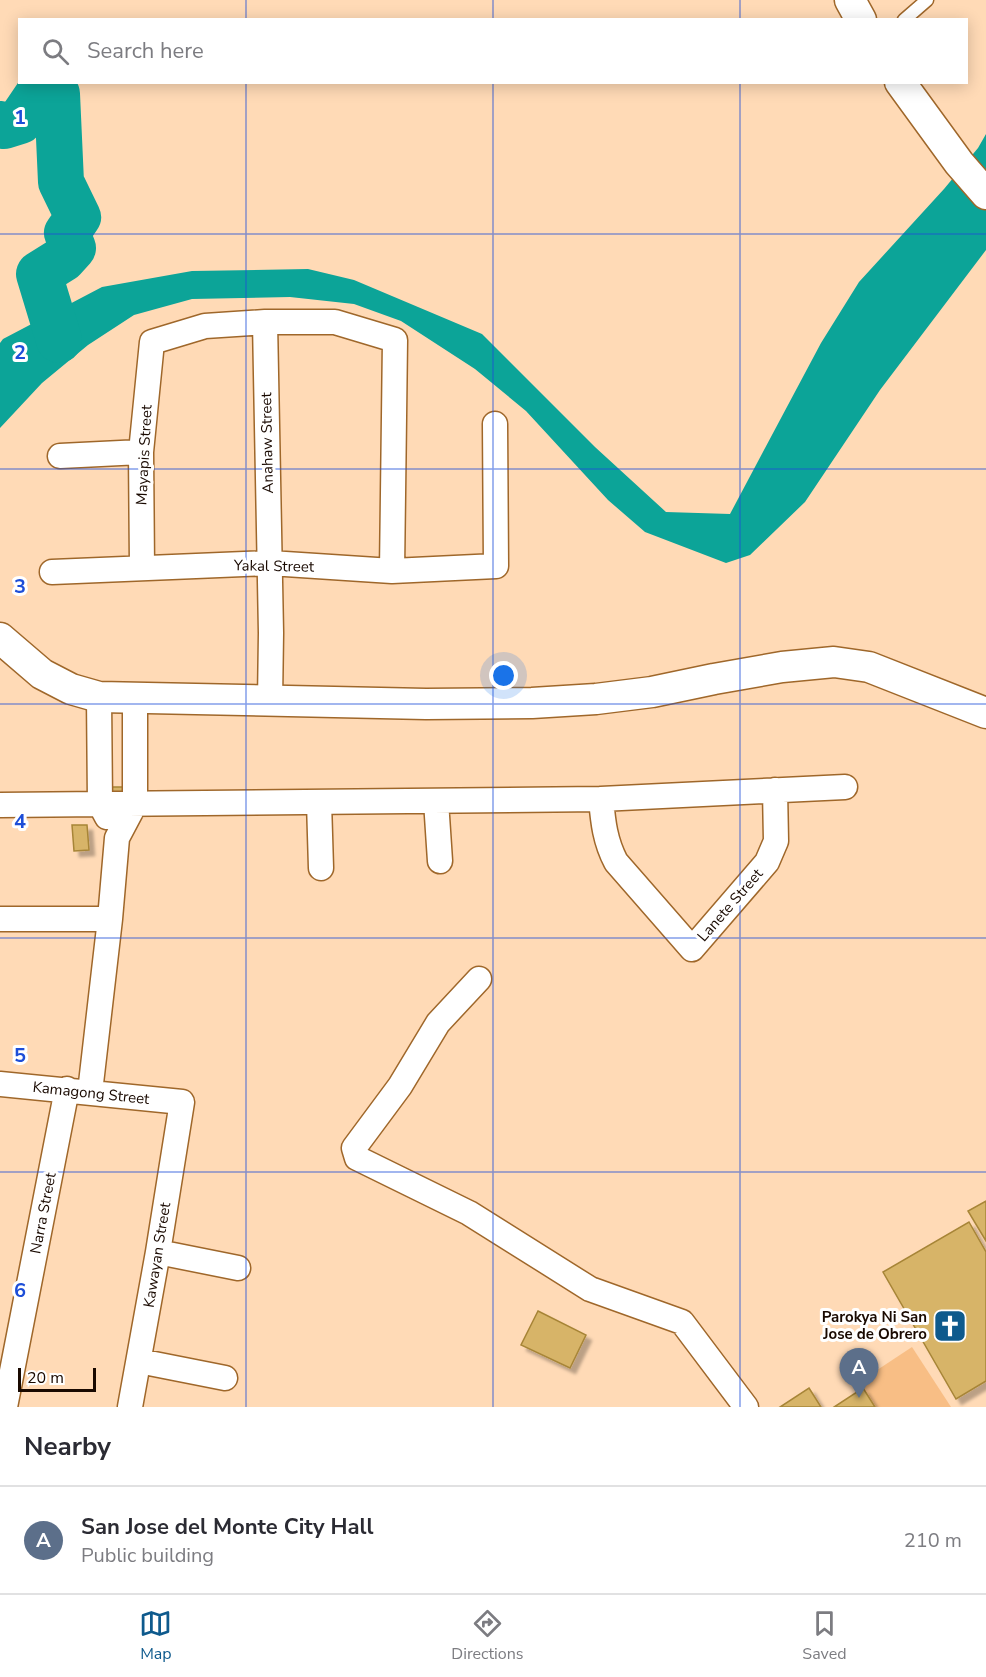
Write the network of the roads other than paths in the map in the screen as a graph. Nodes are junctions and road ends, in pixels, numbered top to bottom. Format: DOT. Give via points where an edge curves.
graph roads {
  1 [pos="850,0"];
  2 [pos="927,0"];
  3 [pos="860,18"];
  4 [pos="906,18"];
  5 [pos="901,84"];
  6 [pos="986,194"];
  7 [pos="265,322"];
  8 [pos="495,424"];
  9 [pos="141,452"];
  10 [pos="60,456"];
  11 [pos="270,563"];
  12 [pos="142,567"];
  13 [pos="392,571"];
  14 [pos="52,572"];
  15 [pos="0,638"];
  16 [pos="99,697"];
  17 [pos="135,698"];
  18 [pos="270,701"];
  19 [pos="986,713"];
  20 [pos="99,771"];
  21 [pos="136,771"];
  22 [pos="845,787"];
  23 [pos="775,790"];
  24 [pos="601,799"];
  25 [pos="436,801"];
  26 [pos="319,802"];
  27 [pos="100,804"];
  28 [pos="135,804"];
  29 [pos="0,805"];
  30 [pos="117,838"];
  31 [pos="440,861"];
  32 [pos="321,868"];
  33 [pos="0,919"];
  34 [pos="111,919"];
  35 [pos="479,979"];
  36 [pos="0,1084"];
  37 [pos="78,1090"];
  38 [pos="182,1102"];
  39 [pos="158,1252"];
  40 [pos="237,1268"];
  41 [pos="140,1361"];
  42 [pos="225,1378"];
  43 [pos="5,1407"];
  44 [pos="130,1407"];
  45 [pos="746,1407"];
  1 -- 3 [label="street"];
  2 -- 4 [label="lane"];
  5 -- 6 [label="street"];
  7 -- 9 [label="street, Mayapis Street" via="205,326 152,342"];
  7 -- 11 [label="street, Anahaw Street"];
  7 -- 13 [label="street" via="335,322 395,340"];
  8 -- 13 [label="street, Yakal Street" via="496,566"];
  9 -- 10 [label="street"];
  9 -- 12 [label="street, Mayapis Street"];
  11 -- 12 [label="street, Yakal Street"];
  11 -- 13 [label="street, Yakal Street"];
  11 -- 18 [label="street, Anahaw Street"];
  12 -- 14 [label="street, Yakal Street"];
  15 -- 16 [label="street" via="42,674 71,689"];
  16 -- 17 [label="street"];
  16 -- 20 [label="street"];
  17 -- 18 [label="street"];
  17 -- 21 [label="street, Narra Street"];
  18 -- 19 [label="street" via="426,704 586,700 834,662 869,667"];
  20 -- 21 [label="street"];
  20 -- 27 [label="street"];
  21 -- 28 [label="street, Narra Street"];
  22 -- 23 [label="street"];
  23 -- 24 [label="street"];
  23 -- 24 [label="street, Lanete Street" via="776,841 767,862 692,948 616,862 604,831"];
  24 -- 25 [label="street"];
  25 -- 26 [label="street"];
  25 -- 31 [label="street"];
  26 -- 28 [label="street"];
  26 -- 32 [label="street"];
  27 -- 28 [label="street"];
  27 -- 29 [label="street"];
  27 -- 30 [label="street"];
  28 -- 30 [label="street, Narra Street"];
  30 -- 34 [label="street, Narra Street"];
  33 -- 34 [label="street"];
  34 -- 37 [label="street, Narra Street"];
  35 -- 45 [label="street" via="438,1023 400,1086 354,1148 357,1158 469,1213 590,1289 682,1322"];
  36 -- 37 [label="street, Kamagong Street"];
  37 -- 38 [label="street, Kamagong Street"];
  37 -- 43 [label="street, Narra Street"];
  38 -- 39 [label="street, Kawayan Street"];
  39 -- 40 [label="street"];
  39 -- 41 [label="street, Kawayan Street"];
  41 -- 42 [label="street"];
  41 -- 44 [label="street, Kawayan Street"];
}
